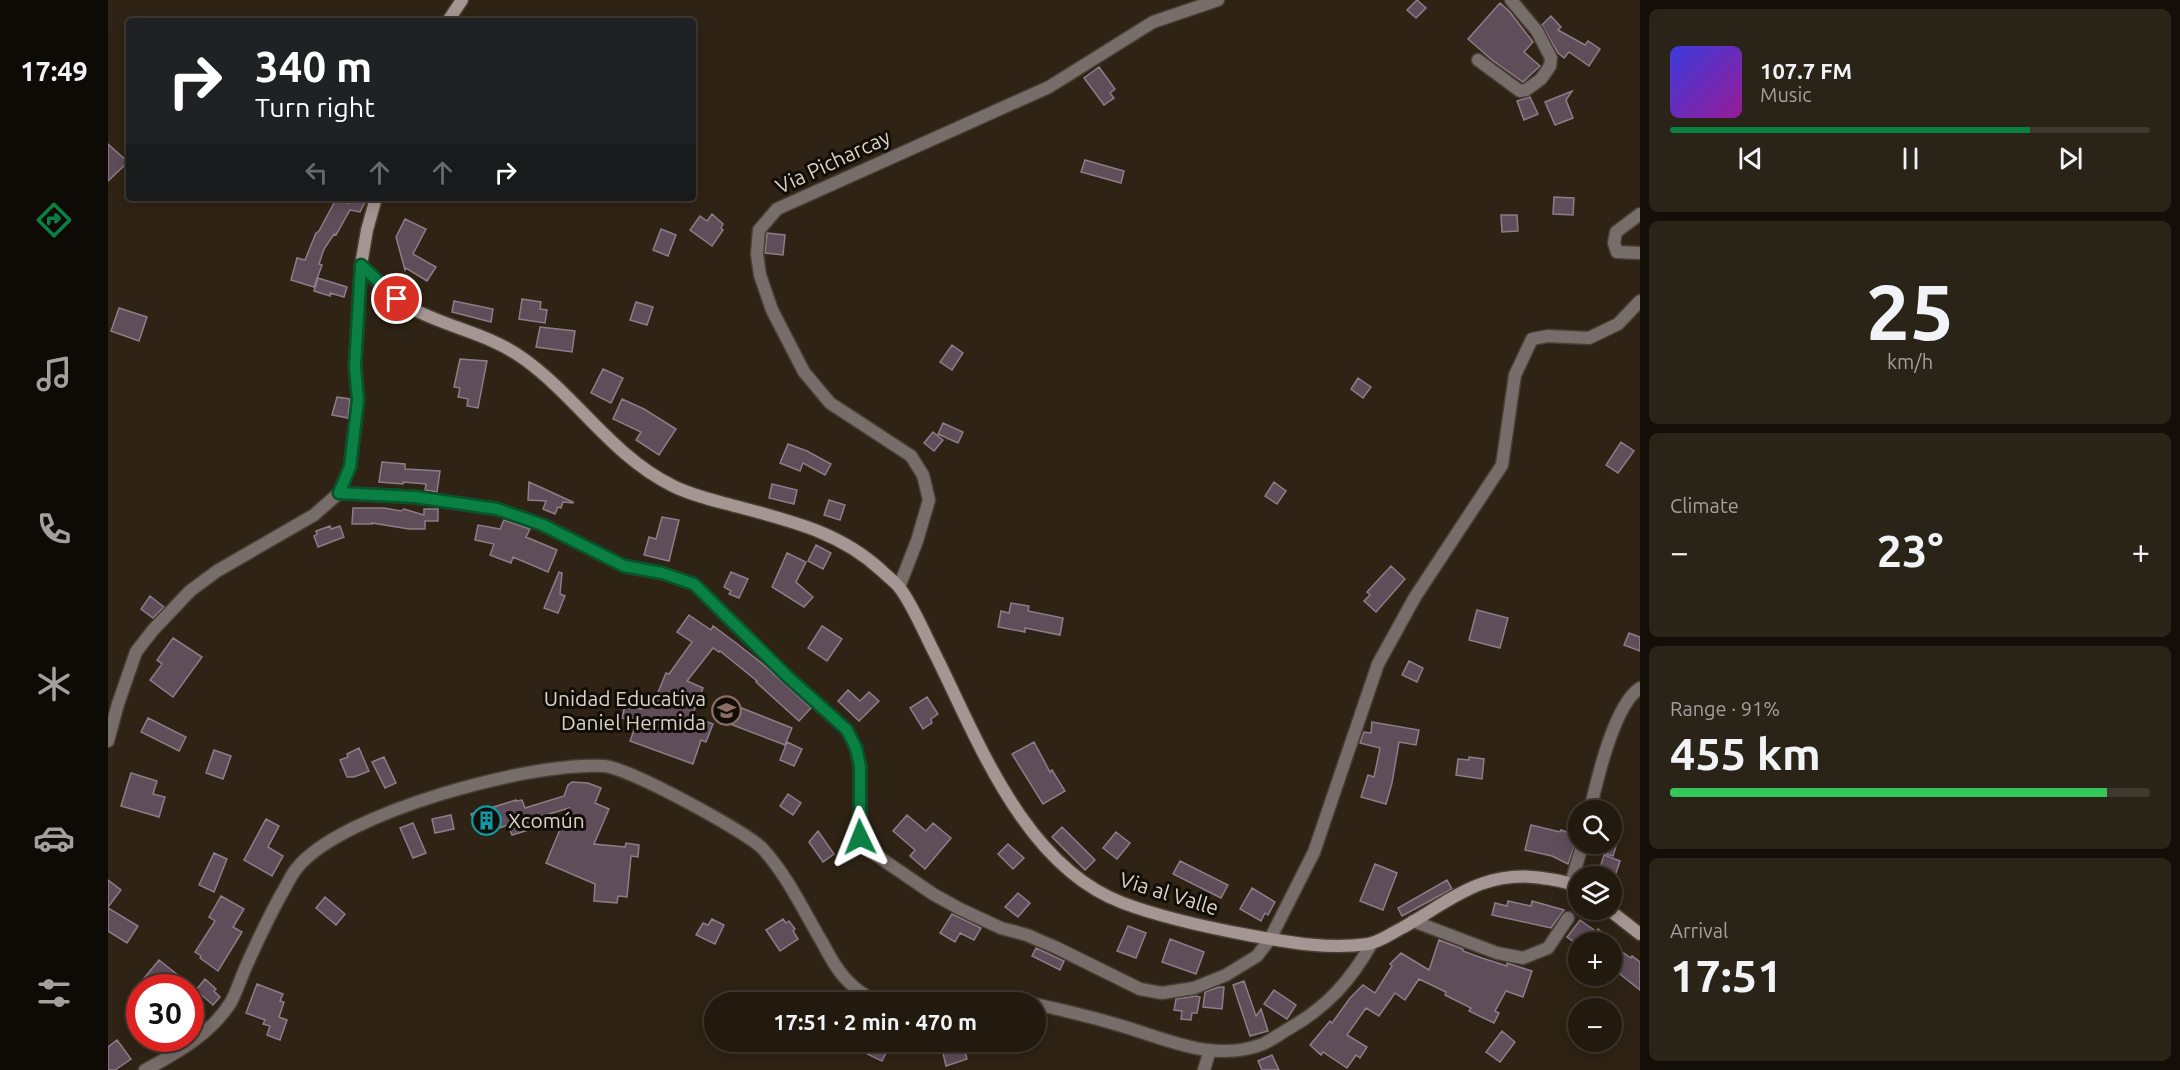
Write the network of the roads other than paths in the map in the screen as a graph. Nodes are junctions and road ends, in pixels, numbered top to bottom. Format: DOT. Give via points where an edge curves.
graph roads {
  1 [pos="1218,0"];
  2 [pos="1511,0"];
  3 [pos="457,2"];
  4 [pos="449,18"];
  5 [pos="1478,60"];
  6 [pos="375,201"];
  7 [pos="1640,214"];
  8 [pos="1640,253"];
  9 [pos="361,265"];
  10 [pos="1640,301"];
  11 [pos="339,493"];
  12 [pos="899,587"];
  13 [pos="1640,688"];
  14 [pos="108,741"];
  15 [pos="1592,800"];
  16 [pos="1568,884"];
  17 [pos="1568,918"];
  18 [pos="1622,920"];
  19 [pos="1413,921"];
  20 [pos="1640,934"];
  21 [pos="1270,939"];
  22 [pos="1372,944"];
  23 [pos="862,992"];
  24 [pos="1046,1008"];
  25 [pos="1210,1050"];
  26 [pos="145,1070"];
  27 [pos="1204,1070"];
  1 -- 12 [label="street, Via Picharcay" via="1153,22 1049,87 777,209 759,230 760,275 772,310 804,372 830,403 911,456 923,475 929,500"];
  2 -- 5 [label="street" via="1537,31 1551,58 1550,66 1541,79 1520,91"];
  3 -- 4 [label="main road"];
  6 -- 9 [label="main road"];
  7 -- 8 [label="street" via="1616,232 1614,243 1617,252"];
  9 -- 11 [label="street" via="355,366 358,400 350,467"];
  9 -- 12 [label="main road, Via al Valle" via="411,309 502,345 523,358 641,469 676,488 837,538 858,550"];
  10 -- 21 [label="street" via="1618,324 1589,338 1532,339 1515,375 1502,465 1415,597 1378,664 1314,852"];
  11 -- 14 [label="street" via="314,515 217,571 190,591 153,630 136,652"];
  11 -- 21 [label="street" via="415,497 497,509 543,525 624,566 694,584 847,730 860,766 860,837 870,851 960,909 1057,948 1140,989 1162,993 1194,988 1226,975 1257,956"];
  12 -- 21 [label="main road, Via al Valle" via="982,754 1012,804 1075,876 1120,902 1199,926"];
  13 -- 15 [label="street" via="1625,703"];
  16 -- 19 [label="main road, Via al Valle" via="1531,876 1497,879 1469,887"];
  17 -- 19 [label="street" via="1548,948 1522,958"];
  18 -- 20 [label="main road"];
  19 -- 22 [label="main road, Via al Valle"];
  21 -- 22 [label="main road, Via al Valle" via="1318,946"];
  22 -- 25 [label="street" via="1343,987 1305,1020 1263,1044 1240,1050"];
  23 -- 26 [label="street" via="835,965 781,871 760,846 632,774 606,766 554,767 403,806 339,835 309,856 296,868 268,917 231,1002 203,1034"];
  24 -- 25 [label="street" via="1116,1024 1181,1046"];
  25 -- 27 [label="street"];
}
